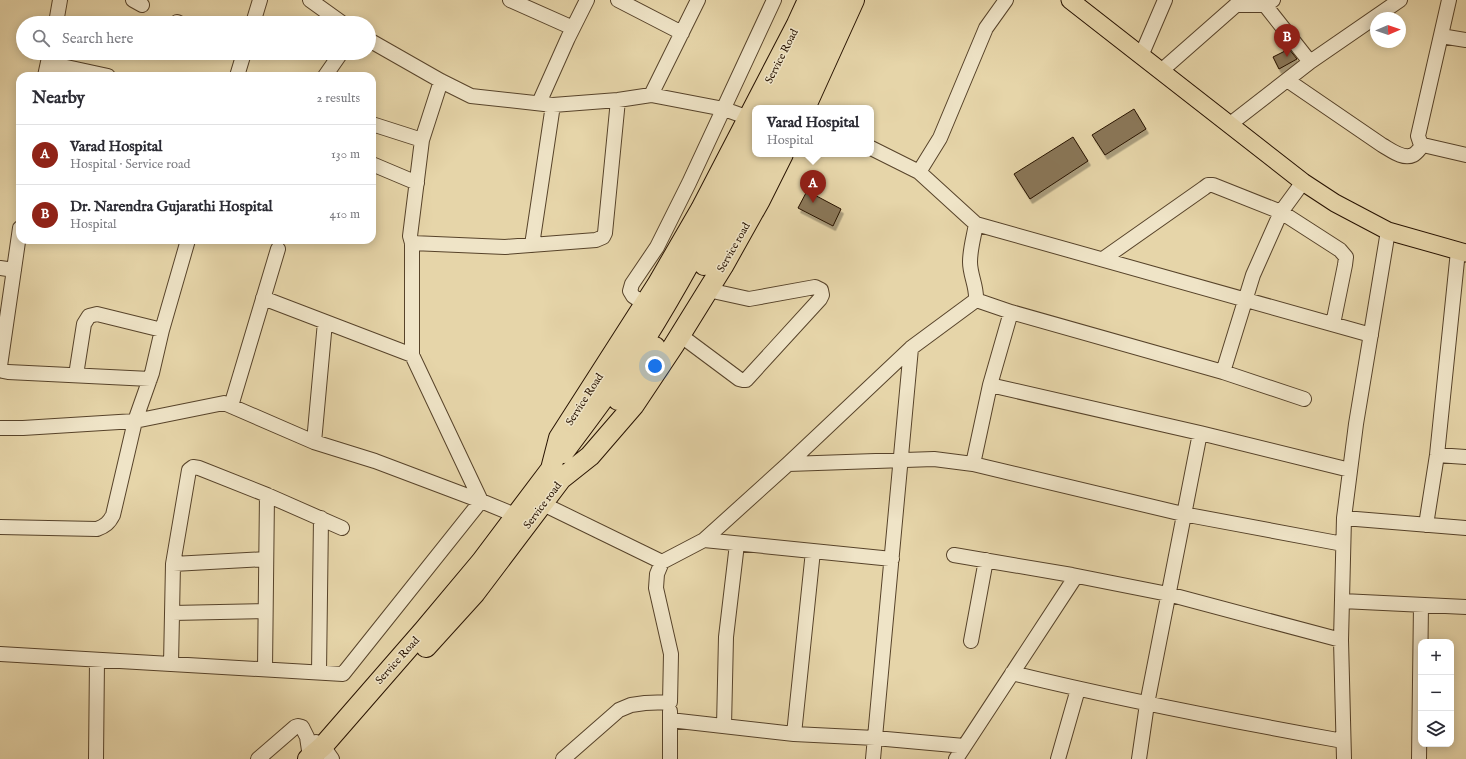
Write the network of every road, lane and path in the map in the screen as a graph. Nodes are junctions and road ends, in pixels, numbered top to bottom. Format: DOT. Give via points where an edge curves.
graph roads {
  1 [pos="60,0"];
  2 [pos="260,0"];
  3 [pos="310,0"];
  4 [pos="510,0"];
  5 [pos="587,0"];
  6 [pos="618,0"];
  7 [pos="698,0"];
  8 [pos="774,0"];
  9 [pos="808,0"];
  10 [pos="822,0"];
  11 [pos="837,0"];
  12 [pos="854,0"];
  13 [pos="1006,0"];
  14 [pos="1070,0"];
  15 [pos="1165,0"];
  16 [pos="1400,0"];
  17 [pos="1450,0"];
  18 [pos="1269,2"];
  19 [pos="1231,3"];
  20 [pos="57,16"];
  21 [pos="255,16"];
  22 [pos="332,16"];
  23 [pos="574,28"];
  24 [pos="682,32"];
  25 [pos="1441,36"];
  26 [pos="1466,40"];
  27 [pos="376,44"];
  28 [pos="1141,56"];
  29 [pos="242,60"];
  30 [pos="336,60"];
  31 [pos="1310,62"];
  32 [pos="48,64"];
  33 [pos="88,72"];
  34 [pos="238,72"];
  35 [pos="328,72"];
  36 [pos="1161,72"];
  37 [pos="1287,80"];
  38 [pos="441,81"];
  39 [pos="651,96"];
  40 [pos="618,100"];
  41 [pos="539,103"];
  42 [pos="553,105"];
  43 [pos="756,105"];
  44 [pos="773,105"];
  45 [pos="792,105"];
  46 [pos="806,105"];
  47 [pos="724,109"];
  48 [pos="752,112"];
  49 [pos="749,118"];
  50 [pos="376,125"];
  51 [pos="1229,125"];
  52 [pos="422,140"];
  53 [pos="752,146"];
  54 [pos="1423,146"];
  55 [pos="874,149"];
  56 [pos="1466,155"];
  57 [pos="764,157"];
  58 [pos="782,157"];
  59 [pos="376,166"];
  60 [pos="920,172"];
  61 [pos="1303,182"];
  62 [pos="417,183"];
  63 [pos="1281,212"];
  64 [pos="976,224"];
  65 [pos="1388,231"];
  66 [pos="412,243"];
  67 [pos="18,244"];
  68 [pos="184,244"];
  69 [pos="532,245"];
  70 [pos="278,249"];
  71 [pos="1462,252"];
  72 [pos="1103,259"];
  73 [pos="0,268"];
  74 [pos="14,270"];
  75 [pos="708,290"];
  76 [pos="263,298"];
  77 [pos="976,300"];
  78 [pos="1246,300"];
  79 [pos="645,304"];
  80 [pos="1011,312"];
  81 [pos="324,322"];
  82 [pos="1333,324"];
  83 [pos="162,330"];
  84 [pos="680,335"];
  85 [pos="1371,335"];
  86 [pos="911,348"];
  87 [pos="412,355"];
  88 [pos="1223,372"];
  89 [pos="76,375"];
  90 [pos="150,379"];
  91 [pos="990,385"];
  92 [pos="1304,399"];
  93 [pos="231,406"];
  94 [pos="135,421"];
  95 [pos="0,428"];
  96 [pos="1200,432"];
  97 [pos="314,442"];
  98 [pos="1437,455"];
  99 [pos="1466,457"];
  100 [pos="901,461"];
  101 [pos="788,464"];
  102 [pos="973,464"];
  103 [pos="1350,470"];
  104 [pos="556,474"];
  105 [pos="267,495"];
  106 [pos="481,501"];
  107 [pos="543,504"];
  108 [pos="1183,514"];
  109 [pos="515,515"];
  110 [pos="321,518"];
  111 [pos="1344,518"];
  112 [pos="1426,525"];
  113 [pos="0,527"];
  114 [pos="342,528"];
  115 [pos="1466,528"];
  116 [pos="704,540"];
  117 [pos="737,544"];
  118 [pos="1343,544"];
  119 [pos="813,551"];
  120 [pos="954,554"];
  121 [pos="266,559"];
  122 [pos="892,559"];
  123 [pos="986,560"];
  124 [pos="662,562"];
  125 [pos="174,564"];
  126 [pos="1076,576"];
  127 [pos="1168,594"];
  128 [pos="1342,601"];
  129 [pos="1421,605"];
  130 [pos="1466,607"];
  131 [pos="265,611"];
  132 [pos="172,613"];
  133 [pos="1341,640"];
  134 [pos="971,641"];
  135 [pos="0,654"];
  136 [pos="97,660"];
  137 [pos="171,664"];
  138 [pos="265,669"];
  139 [pos="318,672"];
  140 [pos="1012,673"];
  141 [pos="1078,689"];
  142 [pos="670,702"];
  143 [pos="1148,704"];
  144 [pos="670,720"];
  145 [pos="724,726"];
  146 [pos="794,734"];
  147 [pos="875,738"];
  148 [pos="1343,741"];
  149 [pos="964,746"];
  150 [pos="319,754"];
  151 [pos="96,759"];
  152 [pos="258,759"];
  153 [pos="563,759"];
  154 [pos="670,759"];
  155 [pos="873,759"];
  156 [pos="956,759"];
  157 [pos="1058,759"];
  158 [pos="1139,759"];
  159 [pos="1344,759"];
  160 [pos="1419,759"];
  1 -- 20 [label="street"];
  2 -- 21 [label="street"];
  3 -- 22 [label="street"];
  4 -- 23 [label="street"];
  5 -- 23 [label="street"];
  6 -- 24 [label="street"];
  7 -- 24 [label="street"];
  8 -- 47 [label="street"];
  9 -- 43 [label="highway, Service Road"];
  10 -- 44 [label="highway"];
  11 -- 45 [label="highway"];
  12 -- 46 [label="highway"];
  13 -- 60 [label="street" via="986,28 940,138"];
  14 -- 28 [label="main road"];
  15 -- 28 [label="street"];
  16 -- 31 [label="street"];
  17 -- 25 [label="street"];
  18 -- 19 [label="street"];
  18 -- 31 [label="street"];
  19 -- 36 [label="street"];
  23 -- 41 [label="street"];
  24 -- 39 [label="street"];
  25 -- 26 [label="street"];
  25 -- 54 [label="street" via="1418,136"];
  27 -- 38 [label="street"];
  28 -- 36 [label="main road"];
  29 -- 34 [label="street"];
  30 -- 35 [label="street"];
  31 -- 37 [label="street"];
  32 -- 33 [label="street"];
  36 -- 51 [label="main road"];
  37 -- 51 [label="street"];
  37 -- 54 [label="street" via="1397,154 1412,155"];
  38 -- 41 [label="street" via="471,96"];
  38 -- 52 [label="street"];
  39 -- 40 [label="street"];
  39 -- 47 [label="street"];
  40 -- 42 [label="street"];
  40 -- 69 [label="street" via="603,237 596,240"];
  41 -- 42 [label="street"];
  42 -- 69 [label="street"];
  47 -- 49 [label="street"];
  47 -- 79 [label="street" via="657,246 632,284 630,292"];
  48 -- 49 [label="highway, Service Road"];
  49 -- 79 [label="highway, Service Road" via="701,209"];
  50 -- 52 [label="street"];
  51 -- 61 [label="main road"];
  52 -- 62 [label="street"];
  53 -- 104 [label="highway" via="685,273"];
  54 -- 56 [label="street"];
  55 -- 60 [label="street"];
  57 -- 104 [label="highway" via="699,274 643,366"];
  58 -- 75 [label="highway, Service road"];
  59 -- 62 [label="street"];
  60 -- 64 [label="street"];
  61 -- 63 [label="street"];
  61 -- 65 [label="main road" via="1335,203"];
  62 -- 66 [label="street" via="410,236"];
  63 -- 72 [label="street" via="1208,185"];
  63 -- 78 [label="street" via="1253,275"];
  63 -- 82 [label="street" via="1340,250 1346,257"];
  64 -- 72 [label="street"];
  64 -- 77 [label="street" via="970,261 977,292"];
  65 -- 71 [label="main road"];
  65 -- 85 [label="street"];
  66 -- 69 [label="street" via="505,247"];
  66 -- 87 [label="street"];
  67 -- 74 [label="street"];
  68 -- 83 [label="street"];
  70 -- 76 [label="street"];
  71 -- 98 [label="street"];
  72 -- 78 [label="street"];
  73 -- 74 [label="street"];
  74 -- 89 [label="street" via="0,366 3,371 8,372"];
  75 -- 84 [label="highway, Service road"];
  75 -- 84 [label="street" via="749,299 815,287 822,294 746,380 739,379"];
  76 -- 81 [label="street"];
  76 -- 93 [label="street"];
  77 -- 80 [label="street"];
  77 -- 86 [label="street"];
  78 -- 82 [label="street"];
  78 -- 88 [label="street"];
  79 -- 104 [label="highway, Service Road" via="559,438"];
  80 -- 88 [label="street"];
  80 -- 91 [label="street"];
  81 -- 87 [label="street"];
  81 -- 97 [label="street"];
  82 -- 85 [label="street"];
  83 -- 89 [label="street" via="97,314 88,316 84,324"];
  83 -- 90 [label="street"];
  84 -- 104 [label="highway, Service road" via="634,405 590,456"];
  85 -- 103 [label="street"];
  86 -- 100 [label="street"];
  86 -- 101 [label="street"];
  87 -- 106 [label="street"];
  88 -- 92 [label="street"];
  89 -- 90 [label="street"];
  90 -- 94 [label="street"];
  91 -- 96 [label="street"];
  91 -- 102 [label="street"];
  93 -- 94 [label="street" via="215,404"];
  93 -- 97 [label="street"];
  94 -- 95 [label="street"];
  94 -- 113 [label="street" via="110,522 97,529"];
  96 -- 103 [label="street"];
  96 -- 108 [label="street"];
  97 -- 106 [label="street" via="375,461"];
  98 -- 99 [label="street"];
  98 -- 112 [label="street"];
  100 -- 101 [label="street"];
  100 -- 102 [label="street" via="934,459"];
  100 -- 122 [label="street"];
  101 -- 116 [label="street"];
  102 -- 108 [label="street"];
  103 -- 111 [label="street"];
  104 -- 107 [label="highway, Service road"];
  104 -- 109 [label="highway, Service Road"];
  105 -- 110 [label="street"];
  105 -- 121 [label="street"];
  105 -- 125 [label="street" via="193,467 189,470"];
  106 -- 109 [label="street"];
  106 -- 139 [label="street" via="343,674"];
  107 -- 124 [label="street"];
  107 -- 150 [label="highway, Service road" via="475,593"];
  108 -- 118 [label="street"];
  108 -- 127 [label="street"];
  109 -- 150 [label="highway, Service Road" via="476,568"];
  110 -- 114 [label="street"];
  110 -- 139 [label="street"];
  111 -- 112 [label="street"];
  111 -- 118 [label="street"];
  112 -- 115 [label="street"];
  116 -- 117 [label="street"];
  116 -- 124 [label="street"];
  117 -- 119 [label="street"];
  117 -- 145 [label="street" via="726,637"];
  118 -- 128 [label="street"];
  119 -- 122 [label="street"];
  119 -- 146 [label="street"];
  120 -- 123 [label="street"];
  121 -- 125 [label="street"];
  121 -- 131 [label="street"];
  122 -- 147 [label="street"];
  123 -- 126 [label="street"];
  123 -- 134 [label="street"];
  124 -- 142 [label="street" via="657,574 656,588 671,654"];
  125 -- 132 [label="street"];
  126 -- 127 [label="street"];
  126 -- 140 [label="street"];
  127 -- 133 [label="street"];
  127 -- 143 [label="street"];
  128 -- 129 [label="street"];
  128 -- 133 [label="street"];
  129 -- 130 [label="street"];
  129 -- 160 [label="street"];
  131 -- 132 [label="street"];
  131 -- 138 [label="street"];
  132 -- 137 [label="street"];
  133 -- 148 [label="street"];
  135 -- 136 [label="street"];
  136 -- 137 [label="street"];
  136 -- 151 [label="street"];
  137 -- 138 [label="street"];
  138 -- 139 [label="street"];
  140 -- 141 [label="street"];
  140 -- 149 [label="street"];
  141 -- 143 [label="street"];
  141 -- 157 [label="street"];
  142 -- 144 [label="street"];
  142 -- 153 [label="street" via="631,705 619,710"];
  143 -- 148 [label="street"];
  143 -- 158 [label="street"];
  144 -- 145 [label="street"];
  144 -- 154 [label="street"];
  145 -- 146 [label="street"];
  146 -- 147 [label="street"];
  147 -- 149 [label="street"];
  147 -- 155 [label="street"];
  148 -- 159 [label="street"];
  149 -- 156 [label="street"];
  150 -- 152 [label="street" via="302,727 298,726"];
}
